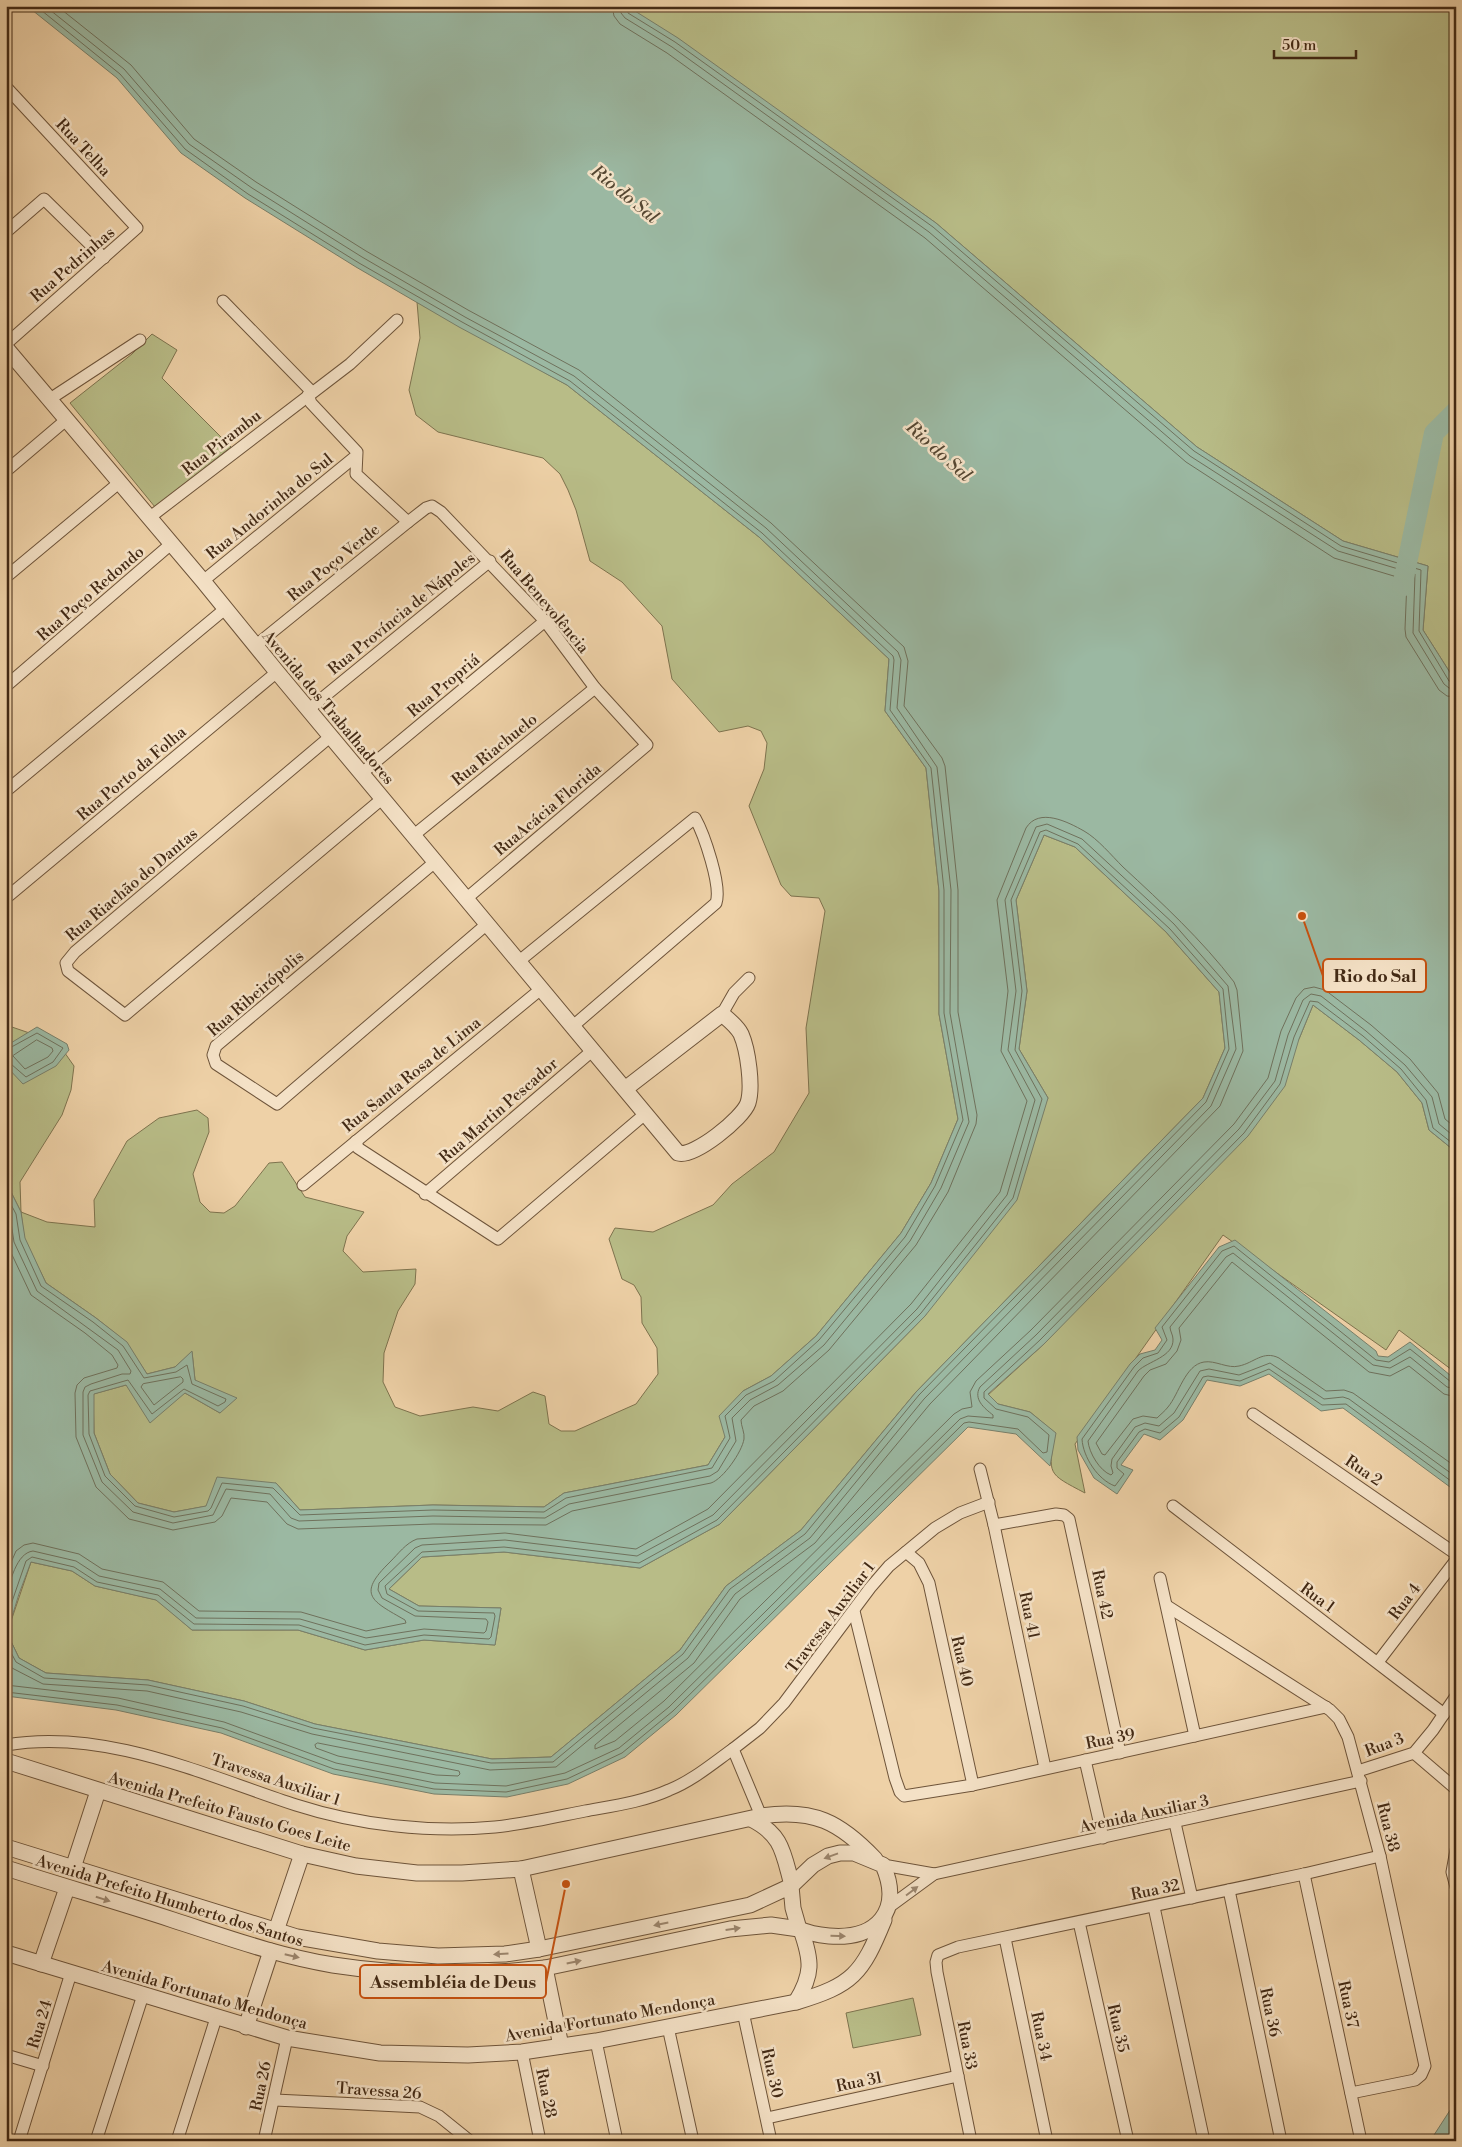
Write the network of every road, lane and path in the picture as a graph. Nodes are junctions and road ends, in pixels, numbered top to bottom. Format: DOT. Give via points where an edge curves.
graph roads {
  1 [pos="6,87"];
  2 [pos="137,228"];
  3 [pos="6,232"];
  4 [pos="104,258"];
  5 [pos="223,301"];
  6 [pos="396,320"];
  7 [pos="140,340"];
  8 [pos="6,344"];
  9 [pos="9,357"];
  10 [pos="310,393"];
  11 [pos="50,399"];
  12 [pos="66,420"];
  13 [pos="356,456"];
  14 [pos="6,472"];
  15 [pos="120,482"];
  16 [pos="432,506"];
  17 [pos="149,518"];
  18 [pos="408,522"];
  19 [pos="172,544"];
  20 [pos="490,561"];
  21 [pos="6,577"];
  22 [pos="203,581"];
  23 [pos="225,609"];
  24 [pos="545,622"];
  25 [pos="255,646"];
  26 [pos="277,672"];
  27 [pos="6,686"];
  28 [pos="595,688"];
  29 [pos="309,709"];
  30 [pos="331,736"];
  31 [pos="647,745"];
  32 [pos="362,773"];
  33 [pos="6,791"];
  34 [pos="383,798"];
  35 [pos="414,835"];
  36 [pos="436,862"];
  37 [pos="6,898"];
  38 [pos="467,898"];
  39 [pos="487,924"];
  40 [pos="518,962"];
  41 [pos="749,978"];
  42 [pos="541,989"];
  43 [pos="722,1014"];
  44 [pos="572,1026"];
  45 [pos="592,1051"];
  46 [pos="625,1089"];
  47 [pos="645,1114"];
  48 [pos="356,1141"];
  49 [pos="303,1185"];
  50 [pos="425,1194"];
  51 [pos="1253,1414"];
  52 [pos="980,1469"];
  53 [pos="989,1502"];
  54 [pos="1173,1506"];
  55 [pos="994,1525"];
  56 [pos="906,1552"];
  57 [pos="1456,1554"];
  58 [pos="1456,1560"];
  59 [pos="1160,1578"];
  60 [pos="1166,1606"];
  61 [pos="854,1611"];
  62 [pos="1378,1662"];
  63 [pos="1456,1696"];
  64 [pos="1326,1707"];
  65 [pos="1444,1714"];
  66 [pos="1195,1736"];
  67 [pos="6,1745"];
  68 [pos="733,1749"];
  69 [pos="1414,1752"];
  70 [pos="1120,1753"];
  71 [pos="1085,1760"];
  72 [pos="6,1761"];
  73 [pos="1045,1768"];
  74 [pos="1359,1776"];
  75 [pos="973,1785"];
  76 [pos="1456,1789"];
  77 [pos="98,1792"];
  78 [pos="756,1818"];
  79 [pos="1175,1823"];
  80 [pos="1104,1838"];
  81 [pos="6,1847"];
  82 [pos="1456,1850"];
  83 [pos="302,1854"];
  84 [pos="1380,1856"];
  85 [pos="881,1864"];
  86 [pos="6,1868"];
  87 [pos="73,1868"];
  88 [pos="521,1869"];
  89 [pos="934,1874"];
  90 [pos="1304,1874"];
  91 [pos="791,1885"];
  92 [pos="1456,1887"];
  93 [pos="67,1888"];
  94 [pos="1229,1890"];
  95 [pos="1192,1898"];
  96 [pos="1154,1906"];
  97 [pos="889,1908"];
  98 [pos="1079,1922"];
  99 [pos="800,1929"];
  100 [pos="276,1931"];
  101 [pos="1005,1938"];
  102 [pos="538,1949"];
  103 [pos="271,1951"];
  104 [pos="6,1953"];
  105 [pos="938,1955"];
  106 [pos="41,1964"];
  107 [pos="545,1968"];
  108 [pos="71,1973"];
  109 [pos="143,1995"];
  110 [pos="796,2002"];
  111 [pos="743,2012"];
  112 [pos="216,2018"];
  113 [pos="246,2027"];
  114 [pos="668,2027"];
  115 [pos="287,2038"];
  116 [pos="596,2040"];
  117 [pos="561,2046"];
  118 [pos="522,2052"];
  119 [pos="6,2055"];
  120 [pos="43,2066"];
  121 [pos="958,2076"];
  122 [pos="1351,2093"];
  123 [pos="274,2100"];
  124 [pos="767,2118"];
  125 [pos="20,2141"];
  126 [pos="96,2141"];
  127 [pos="177,2141"];
  128 [pos="264,2141"];
  129 [pos="470,2141"];
  130 [pos="540,2141"];
  131 [pos="617,2141"];
  132 [pos="693,2141"];
  133 [pos="771,2141"];
  134 [pos="971,2141"];
  135 [pos="1047,2141"];
  136 [pos="1128,2141"];
  137 [pos="1204,2141"];
  138 [pos="1281,2141"];
  139 [pos="1361,2141"];
  1 -- 2 [label="street, Rua Telha"];
  2 -- 4 [label="street, Rua Pedrinhas"];
  3 -- 4 [label="street" via="44,199"];
  4 -- 8 [label="street, Rua Pedrinhas"];
  5 -- 10 [label="street"];
  6 -- 10 [label="street, Rua Pirambu" via="350,364"];
  7 -- 11 [label="street"];
  9 -- 11 [label="street, Avenida dos Trabalhadores"];
  10 -- 13 [label="street" via="310,403 349,442 357,452"];
  10 -- 17 [label="street, Rua Pirambu"];
  11 -- 12 [label="street, Avenida dos Trabalhadores"];
  12 -- 14 [label="street"];
  12 -- 15 [label="street, Avenida dos Trabalhadores"];
  13 -- 18 [label="street" via="356,474"];
  13 -- 22 [label="street, Rua Andorinha do Sul"];
  15 -- 17 [label="street, Avenida dos Trabalhadores"];
  15 -- 21 [label="street"];
  16 -- 18 [label="street, Rua Poço Verde"];
  16 -- 20 [label="street, Rua Benevolência" via="438,508"];
  17 -- 19 [label="street, Avenida dos Trabalhadores"];
  18 -- 25 [label="street, Rua Poço Verde"];
  19 -- 22 [label="street, Avenida dos Trabalhadores"];
  19 -- 27 [label="street, Rua Poço Redondo"];
  20 -- 24 [label="street, Rua Benevolência"];
  20 -- 29 [label="street, Rua Província de Nápoles"];
  22 -- 23 [label="street, Avenida dos Trabalhadores"];
  23 -- 25 [label="street, Avenida dos Trabalhadores"];
  23 -- 33 [label="street"];
  24 -- 28 [label="street, Rua Benevolência"];
  24 -- 32 [label="street, Rua Propriá"];
  25 -- 26 [label="street, Avenida dos Trabalhadores"];
  26 -- 29 [label="street, Avenida dos Trabalhadores"];
  26 -- 37 [label="street, Rua Porto da Folha"];
  28 -- 31 [label="street, Rua Benevolência"];
  28 -- 35 [label="street, Rua Riachuelo"];
  29 -- 30 [label="street, Avenida dos Trabalhadores"];
  30 -- 32 [label="street, Avenida dos Trabalhadores"];
  30 -- 34 [label="street, Rua Riachão do Dantas" via="75,952 66,963 68,971 125,1015"];
  31 -- 38 [label="street, RuaAcácia Florida"];
  32 -- 34 [label="street, Avenida dos Trabalhadores"];
  34 -- 35 [label="street, Avenida dos Trabalhadores"];
  35 -- 36 [label="street, Avenida dos Trabalhadores"];
  36 -- 38 [label="street, Avenida dos Trabalhadores"];
  36 -- 39 [label="street, Rua Ribeirópolis" via="216,1046 213,1055 216,1064 276,1104"];
  38 -- 39 [label="street, Avenida dos Trabalhadores"];
  39 -- 40 [label="street, Avenida dos Trabalhadores"];
  40 -- 42 [label="street, Avenida dos Trabalhadores"];
  40 -- 44 [label="street" via="695,818 707,846 718,897 713,907"];
  41 -- 43 [label="street" via="732,996"];
  42 -- 44 [label="street, Avenida dos Trabalhadores"];
  42 -- 48 [label="street, Rua Santa Rosa de Lima"];
  43 -- 46 [label="street"];
  43 -- 47 [label="street, Avenida dos Trabalhadores" via="737,1028 744,1044 750,1090 745,1109 707,1143 684,1154 674,1149"];
  44 -- 45 [label="street, Avenida dos Trabalhadores"];
  45 -- 46 [label="street, Avenida dos Trabalhadores"];
  45 -- 50 [label="street, Rua Martin Pescador"];
  46 -- 47 [label="street, Avenida dos Trabalhadores"];
  47 -- 50 [label="street" via="498,1239"];
  48 -- 49 [label="street, Rua Santa Rosa de Lima"];
  48 -- 50 [label="street" via="358,1148"];
  51 -- 57 [label="street, Rua 2"];
  52 -- 53 [label="street, Rua 41"];
  53 -- 55 [label="street, Rua 41"];
  53 -- 56 [label="street, Travessa Auxiliar 1" via="960,1513 935,1528"];
  54 -- 62 [label="street, Rua 1"];
  55 -- 70 [label="street, Rua 42" via="1056,1514 1069,1519"];
  55 -- 73 [label="street, Rua 41"];
  56 -- 61 [label="street, Travessa Auxiliar 1" via="880,1575"];
  56 -- 75 [label="street, Rua 40" via="919,1563 929,1583"];
  58 -- 62 [label="street, Rua 4"];
  59 -- 60 [label="street"];
  60 -- 64 [label="street, Rua 38"];
  60 -- 66 [label="street"];
  61 -- 68 [label="street, Travessa Auxiliar 1" via="784,1703"];
  61 -- 75 [label="street, Rua 39" via="902,1795"];
  62 -- 65 [label="street, Rua 1"];
  63 -- 65 [label="street, Rua 3"];
  64 -- 66 [label="street, Rua 39"];
  64 -- 74 [label="street, Rua 38" via="1343,1727"];
  65 -- 69 [label="street, Rua 3"];
  66 -- 70 [label="street, Rua 39"];
  67 -- 68 [label="street, Travessa Auxiliar 1" via="56,1742 110,1748 178,1765 328,1814 408,1826 461,1828 519,1824 662,1793 679,1786"];
  68 -- 78 [label="street"];
  69 -- 74 [label="street, Rua 3"];
  69 -- 76 [label="street"];
  70 -- 71 [label="street, Rua 39"];
  71 -- 73 [label="street, Rua 39"];
  71 -- 80 [label="street"];
  72 -- 77 [label="street, Avenida Prefeito Fausto Goes Leite"];
  73 -- 75 [label="street, Rua 39"];
  74 -- 79 [label="street, Avenida Auxiliar 3"];
  74 -- 84 [label="street, Rua 38"];
  77 -- 83 [label="street, Avenida Prefeito Fausto Goes Leite"];
  77 -- 87 [label="street"];
  78 -- 85 [label="street, Avenida Prefeito Fausto Goes Leite" via="795,1813 822,1818 850,1834"];
  78 -- 88 [label="street, Avenida Prefeito Fausto Goes Leite"];
  78 -- 91 [label="street" via="776,1837"];
  79 -- 80 [label="street, Avenida Auxiliar 3"];
  79 -- 95 [label="street"];
  80 -- 89 [label="street, Avenida Auxiliar 3"];
  81 -- 87 [label="street, Avenida Prefeito Humberto dos Santos"];
  82 -- 92 [label="street" via="1452,1872"];
  83 -- 88 [label="street, Avenida Prefeito Fausto Goes Leite" via="356,1866 417,1873 462,1874"];
  83 -- 100 [label="street"];
  84 -- 90 [label="street, Rua 32"];
  84 -- 122 [label="street, Rua 38" via="1425,2066 1414,2080"];
  85 -- 89 [label="street"];
  85 -- 91 [label="street, one-way" via="854,1853 840,1853 813,1865"];
  85 -- 97 [label="street" via="890,1884"];
  86 -- 93 [label="street, Avenida Prefeito Humberto dos Santos"];
  87 -- 100 [label="street, Avenida Prefeito Humberto dos Santos"];
  88 -- 102 [label="street"];
  97 -- 89 [label="street, one-way"];
  90 -- 94 [label="street, Rua 32"];
  90 -- 122 [label="street, Rua 37"];
  91 -- 99 [label="street"];
  91 -- 102 [label="street, Avenida Prefeito Humberto dos Santos, one-way" via="750,1905"];
  93 -- 103 [label="street, Avenida Prefeito Humberto dos Santos, one-way"];
  93 -- 106 [label="street"];
  94 -- 95 [label="street, Rua 32"];
  94 -- 138 [label="street, Rua 36"];
  95 -- 96 [label="street, Rua 32"];
  96 -- 98 [label="street, Rua 32"];
  96 -- 137 [label="street"];
  99 -- 97 [label="street, one-way" via="836,1936 856,1935 869,1930"];
  97 -- 110 [label="street, Avenida Fortunato Mendonça" via="865,1962 853,1977 838,1987"];
  98 -- 101 [label="street, Rua 32"];
  98 -- 136 [label="street, Rua 35"];
  107 -- 99 [label="street, Avenida Prefeito Humberto dos Santos, one-way" via="730,1929 771,1925"];
  99 -- 110 [label="street" via="810,1967"];
  102 -- 100 [label="street, Avenida Prefeito Humberto dos Santos, one-way" via="475,1955 418,1954 322,1942"];
  101 -- 105 [label="street, Rua 32"];
  101 -- 135 [label="street, Rua 34"];
  103 -- 107 [label="street, Avenida Prefeito Humberto dos Santos, one-way" via="342,1966 421,1974 484,1974"];
  103 -- 113 [label="street"];
  104 -- 106 [label="street, Avenida Fortunato Mendonça"];
  105 -- 121 [label="street, Rua 33" via="936,1965"];
  106 -- 108 [label="street, Avenida Fortunato Mendonça"];
  107 -- 117 [label="street"];
  108 -- 109 [label="street, Avenida Fortunato Mendonça"];
  108 -- 120 [label="street, Rua 24"];
  109 -- 112 [label="street, Avenida Fortunato Mendonça"];
  109 -- 126 [label="street"];
  110 -- 111 [label="street, Avenida Fortunato Mendonça"];
  111 -- 114 [label="street, Avenida Fortunato Mendonça"];
  111 -- 124 [label="street, Rua 30"];
  112 -- 113 [label="street, Avenida Fortunato Mendonça"];
  112 -- 127 [label="street"];
  113 -- 115 [label="street, Avenida Fortunato Mendonça"];
  114 -- 116 [label="street, Avenida Fortunato Mendonça"];
  114 -- 132 [label="street"];
  115 -- 118 [label="street, Avenida Fortunato Mendonça" via="380,2053 468,2055"];
  115 -- 123 [label="street, Rua 26"];
  116 -- 117 [label="street, Avenida Fortunato Mendonça"];
  116 -- 131 [label="street"];
  117 -- 118 [label="street, Avenida Fortunato Mendonça"];
  118 -- 130 [label="street, Rua 28"];
  119 -- 120 [label="street"];
  120 -- 125 [label="street, Rua 24"];
  121 -- 124 [label="street, Rua 31"];
  121 -- 134 [label="street, Rua 33"];
  122 -- 139 [label="street, Rua 37"];
  123 -- 128 [label="street, Rua 26"];
  123 -- 129 [label="street, Travessa 26" via="420,2107 439,2116"];
  124 -- 133 [label="street, Rua 30"];
}
